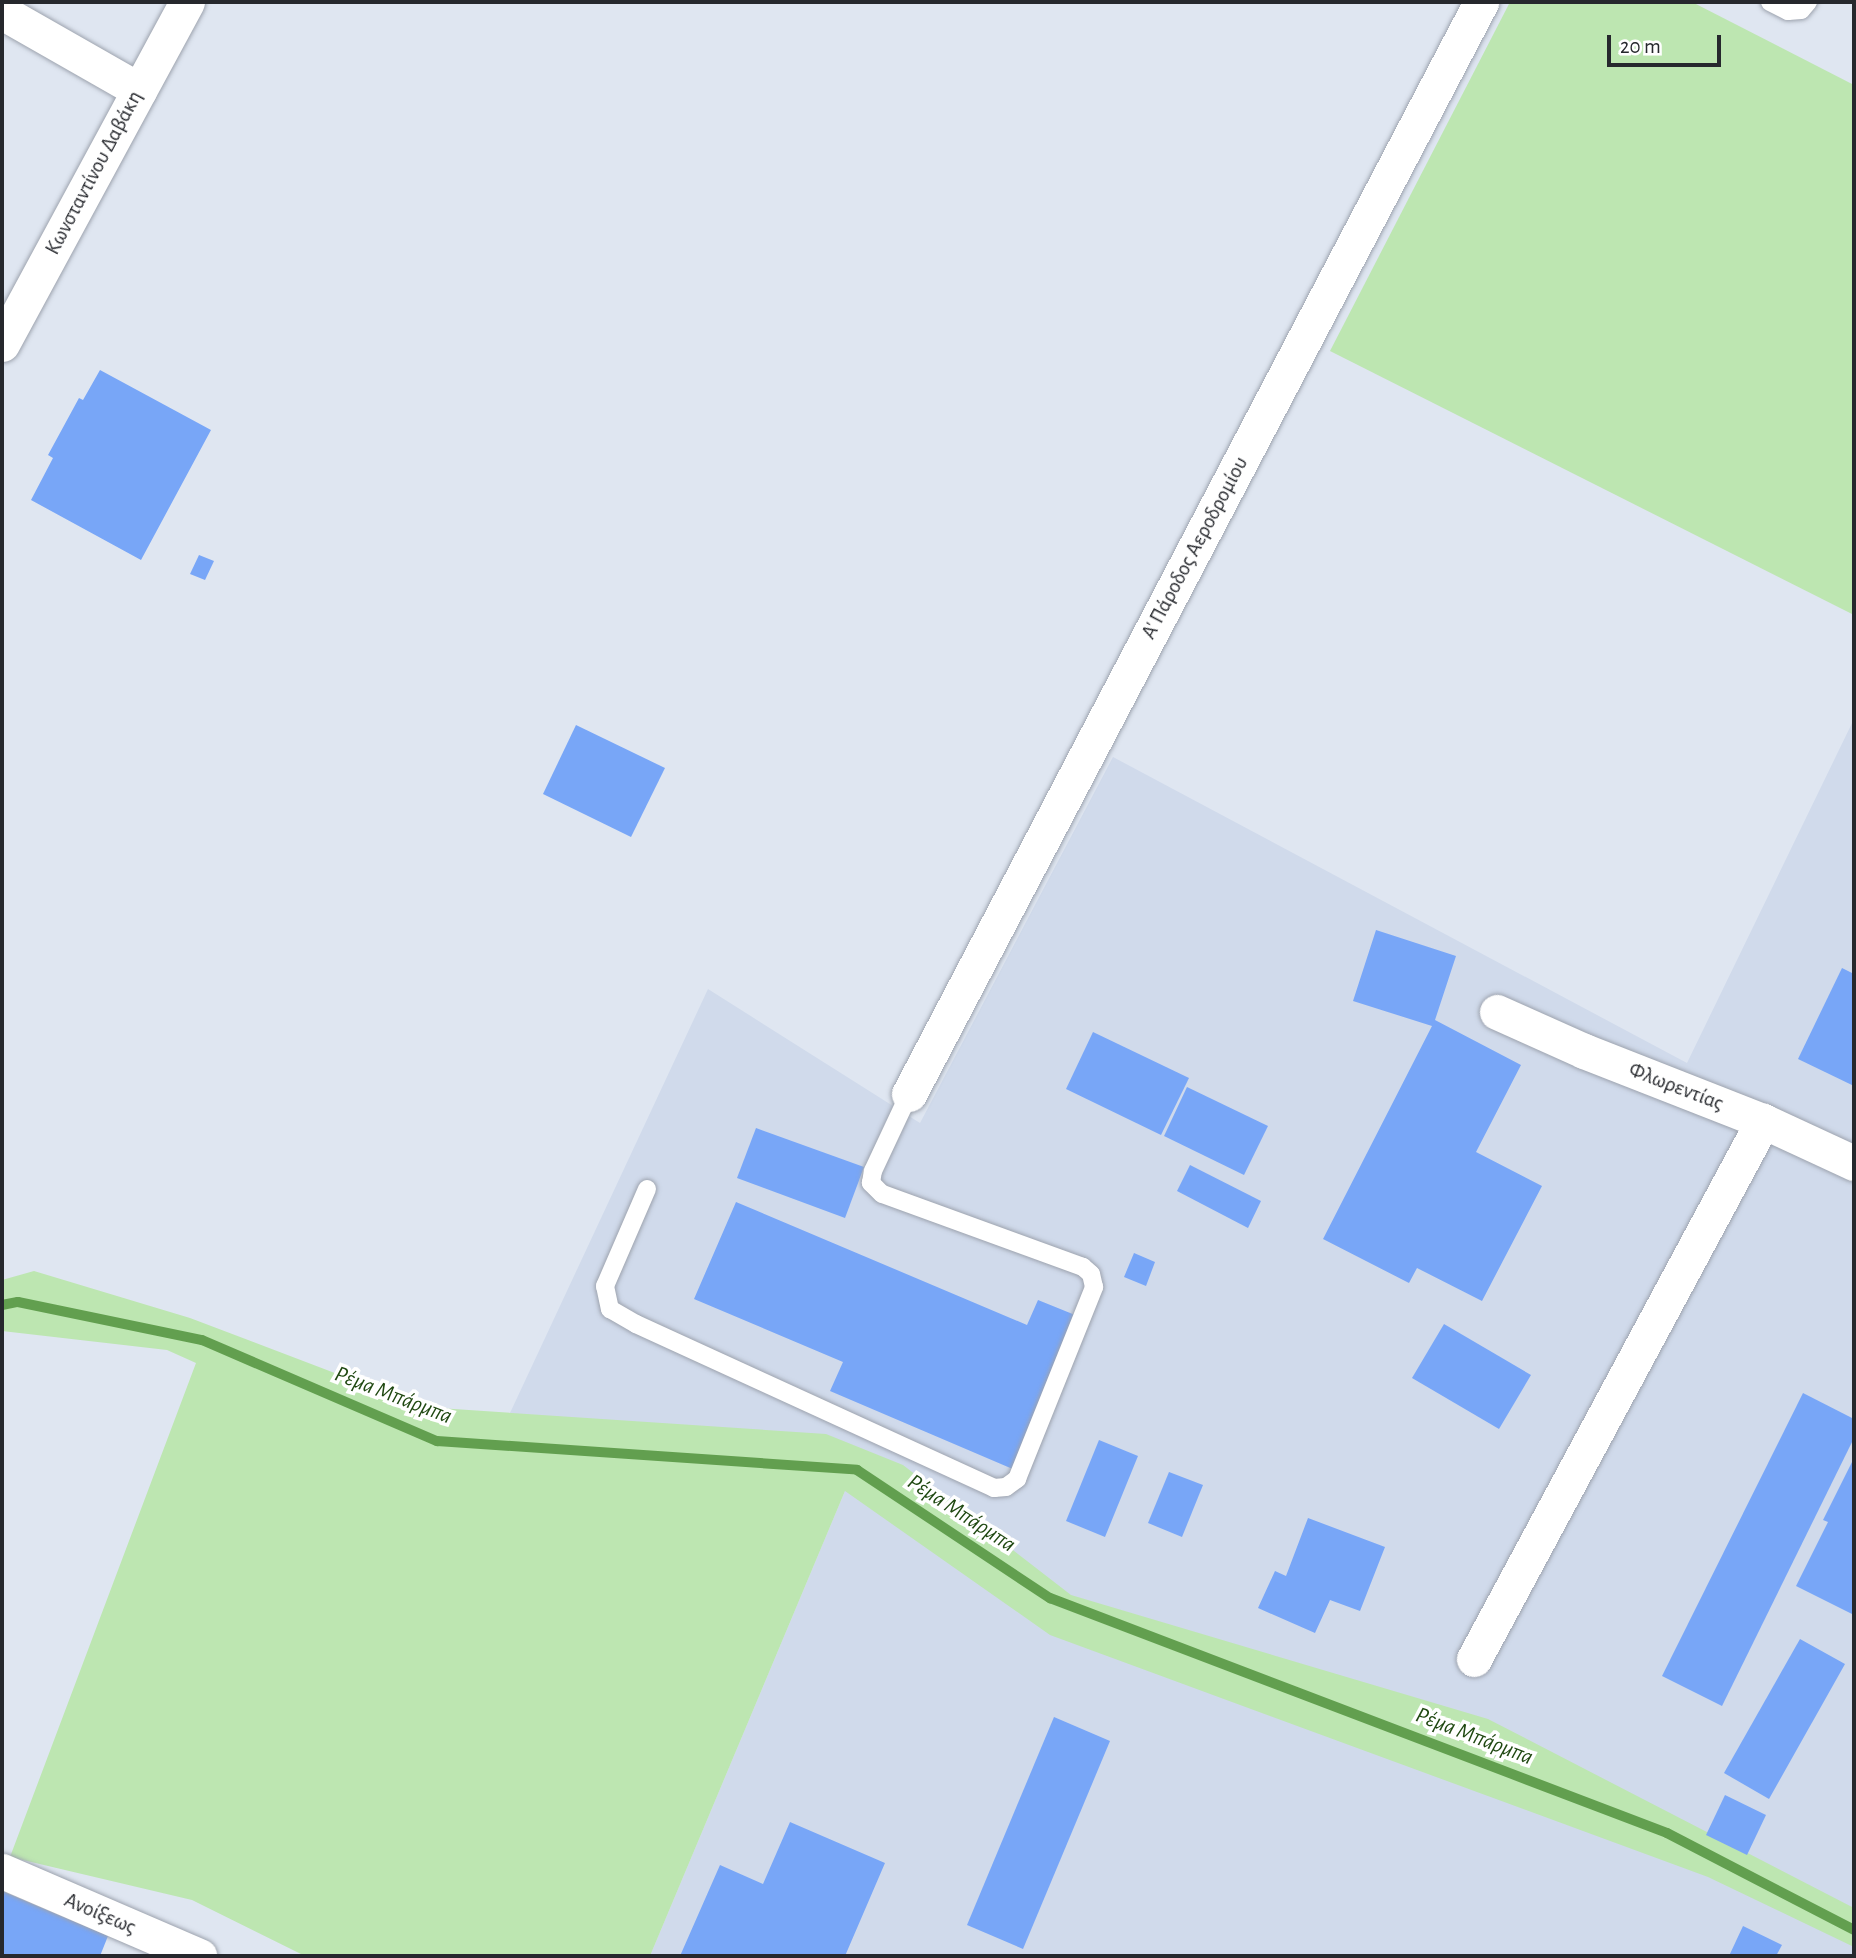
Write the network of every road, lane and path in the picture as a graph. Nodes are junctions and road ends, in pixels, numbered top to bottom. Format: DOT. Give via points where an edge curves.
graph roads {
  1 [pos="187,2"];
  2 [pos="1481,2"];
  3 [pos="1770,2"];
  4 [pos="1808,2"];
  5 [pos="2,12"];
  6 [pos="139,90"];
  7 [pos="2,344"];
  8 [pos="1497,1012"];
  9 [pos="909,1094"];
  10 [pos="1763,1121"];
  11 [pos="1854,1163"];
  12 [pos="647,1189"];
  13 [pos="1474,1659"];
  14 [pos="2,1871"];
  15 [pos="199,1956"];
  1 -- 6 [label="street, Κωνσταντίνου Δαβάκη"];
  2 -- 9 [label="street, Α' Πάροδος Αεροδρομίου"];
  3 -- 4 [label="lane" via="1788,11 1801,10"];
  5 -- 6 [label="street"];
  6 -- 7 [label="street, Κωνσταντίνου Δαβάκη"];
  8 -- 10 [label="street, Φλωρεντίας"];
  9 -- 12 [label="lane" via="873,1171 871,1183 882,1194 1083,1267 1091,1274 1094,1287 1089,1300 1017,1479 1006,1487 994,1488 610,1309 605,1286"];
  10 -- 11 [label="street, Φλωρεντίας"];
  10 -- 13 [label="street"];
  14 -- 15 [label="street, Ανοίξεως"];
}
